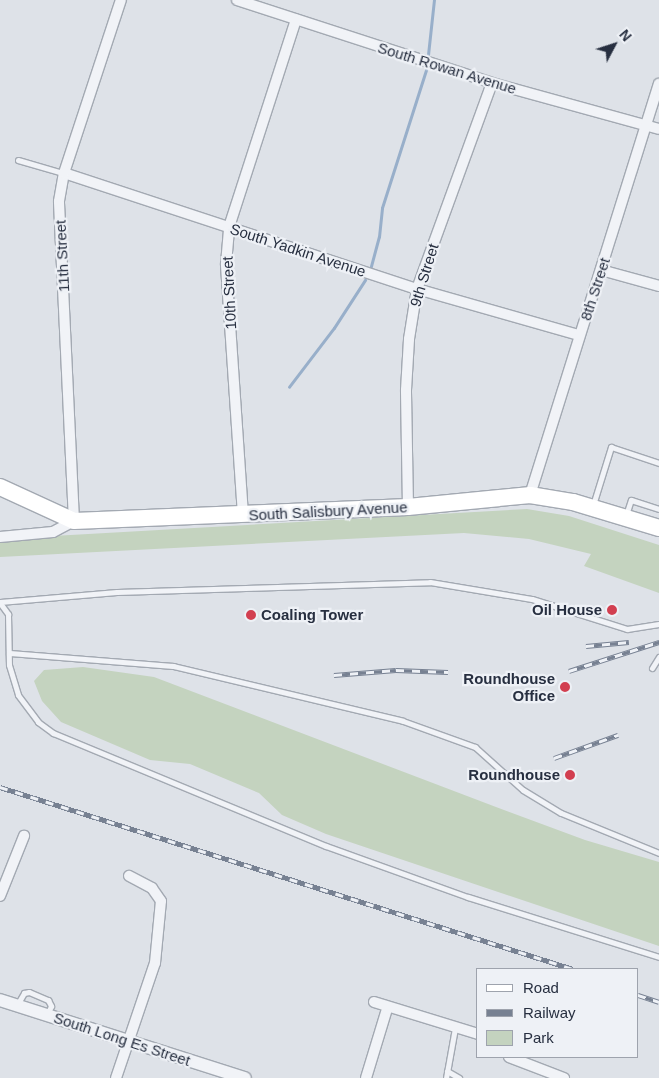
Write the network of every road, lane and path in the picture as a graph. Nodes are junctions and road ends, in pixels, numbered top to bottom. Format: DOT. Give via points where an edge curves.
graph roads {
  1 [pos="121,0"];
  2 [pos="237,0"];
  3 [pos="296,20"];
  4 [pos="492,83"];
  5 [pos="659,84"];
  6 [pos="646,125"];
  7 [pos="659,129"];
  8 [pos="18,160"];
  9 [pos="64,173"];
  10 [pos="229,227"];
  11 [pos="602,270"];
  12 [pos="659,286"];
  13 [pos="417,289"];
  14 [pos="580,335"];
  15 [pos="659,463"];
  16 [pos="0,487"];
  17 [pos="530,495"];
  18 [pos="408,507"];
  19 [pos="592,508"];
  20 [pos="659,509"];
  21 [pos="243,516"];
  22 [pos="625,518"];
  23 [pos="74,521"];
  24 [pos="659,528"];
  25 [pos="0,537"];
  26 [pos="0,602"];
  27 [pos="659,624"];
  28 [pos="9,653"];
  29 [pos="659,658"];
  30 [pos="652,668"];
  31 [pos="24,836"];
  32 [pos="659,853"];
  33 [pos="129,876"];
  34 [pos="0,896"];
  35 [pos="659,957"];
  36 [pos="0,1000"];
  37 [pos="374,1002"];
  38 [pos="387,1008"];
  39 [pos="455,1028"];
  40 [pos="477,1034"];
  41 [pos="131,1042"];
  42 [pos="512,1058"];
  43 [pos="447,1071"];
  44 [pos="116,1078"];
  45 [pos="245,1078"];
  46 [pos="366,1078"];
  47 [pos="446,1078"];
  48 [pos="459,1078"];
  49 [pos="564,1078"];
  1 -- 9 [label="street, 11th Street"];
  2 -- 3 [label="street, South Rowan Avenue"];
  3 -- 4 [label="street, South Rowan Avenue"];
  3 -- 10 [label="street, 10th Street"];
  4 -- 6 [label="street, South Rowan Avenue"];
  4 -- 13 [label="street, 9th Street"];
  5 -- 6 [label="street, 8th Street"];
  6 -- 7 [label="street, South Rowan Avenue"];
  6 -- 11 [label="street, 8th Street"];
  8 -- 9 [label="lane, South Yadkin Avenue"];
  9 -- 10 [label="street, South Yadkin Avenue"];
  9 -- 23 [label="street, 11th Street" via="59,201"];
  10 -- 13 [label="street, South Yadkin Avenue"];
  10 -- 21 [label="street, 10th Street" via="226,264"];
  11 -- 12 [label="street"];
  11 -- 14 [label="street, 8th Street"];
  13 -- 14 [label="street, South Yadkin Avenue"];
  13 -- 18 [label="street, 9th Street" via="409,339 406,390"];
  14 -- 17 [label="street, 8th Street"];
  15 -- 19 [label="lane" via="611,447"];
  16 -- 23 [label="main road, South Salisbury Avenue"];
  17 -- 18 [label="main road, South Salisbury Avenue"];
  17 -- 19 [label="main road, South Salisbury Avenue"];
  18 -- 21 [label="main road, South Salisbury Avenue"];
  19 -- 22 [label="main road, South Salisbury Avenue"];
  20 -- 22 [label="lane" via="631,500"];
  21 -- 23 [label="main road, South Salisbury Avenue"];
  22 -- 24 [label="main road, South Salisbury Avenue"];
  23 -- 25 [label="street" via="53,532"];
  26 -- 27 [label="lane" via="117,592 430,582 532,599 627,629"];
  26 -- 28 [label="lane" via="8,614"];
  28 -- 32 [label="lane" via="174,666 403,721 475,747 523,790 561,813"];
  28 -- 35 [label="lane" via="11,678 18,696 38,722 53,733 326,846 468,897"];
  29 -- 30 [label="lane"];
  31 -- 34 [label="street"];
  33 -- 41 [label="street" via="152,888 161,901 155,963"];
  36 -- 41 [label="street, South Long Es Street"];
  37 -- 38 [label="street"];
  38 -- 39 [label="street"];
  38 -- 46 [label="street"];
  39 -- 40 [label="street"];
  39 -- 43 [label="lane"];
  41 -- 44 [label="street"];
  41 -- 45 [label="street, South Long Es Street"];
  42 -- 49 [label="street"];
  43 -- 47 [label="lane"];
  43 -- 48 [label="lane"];
}
